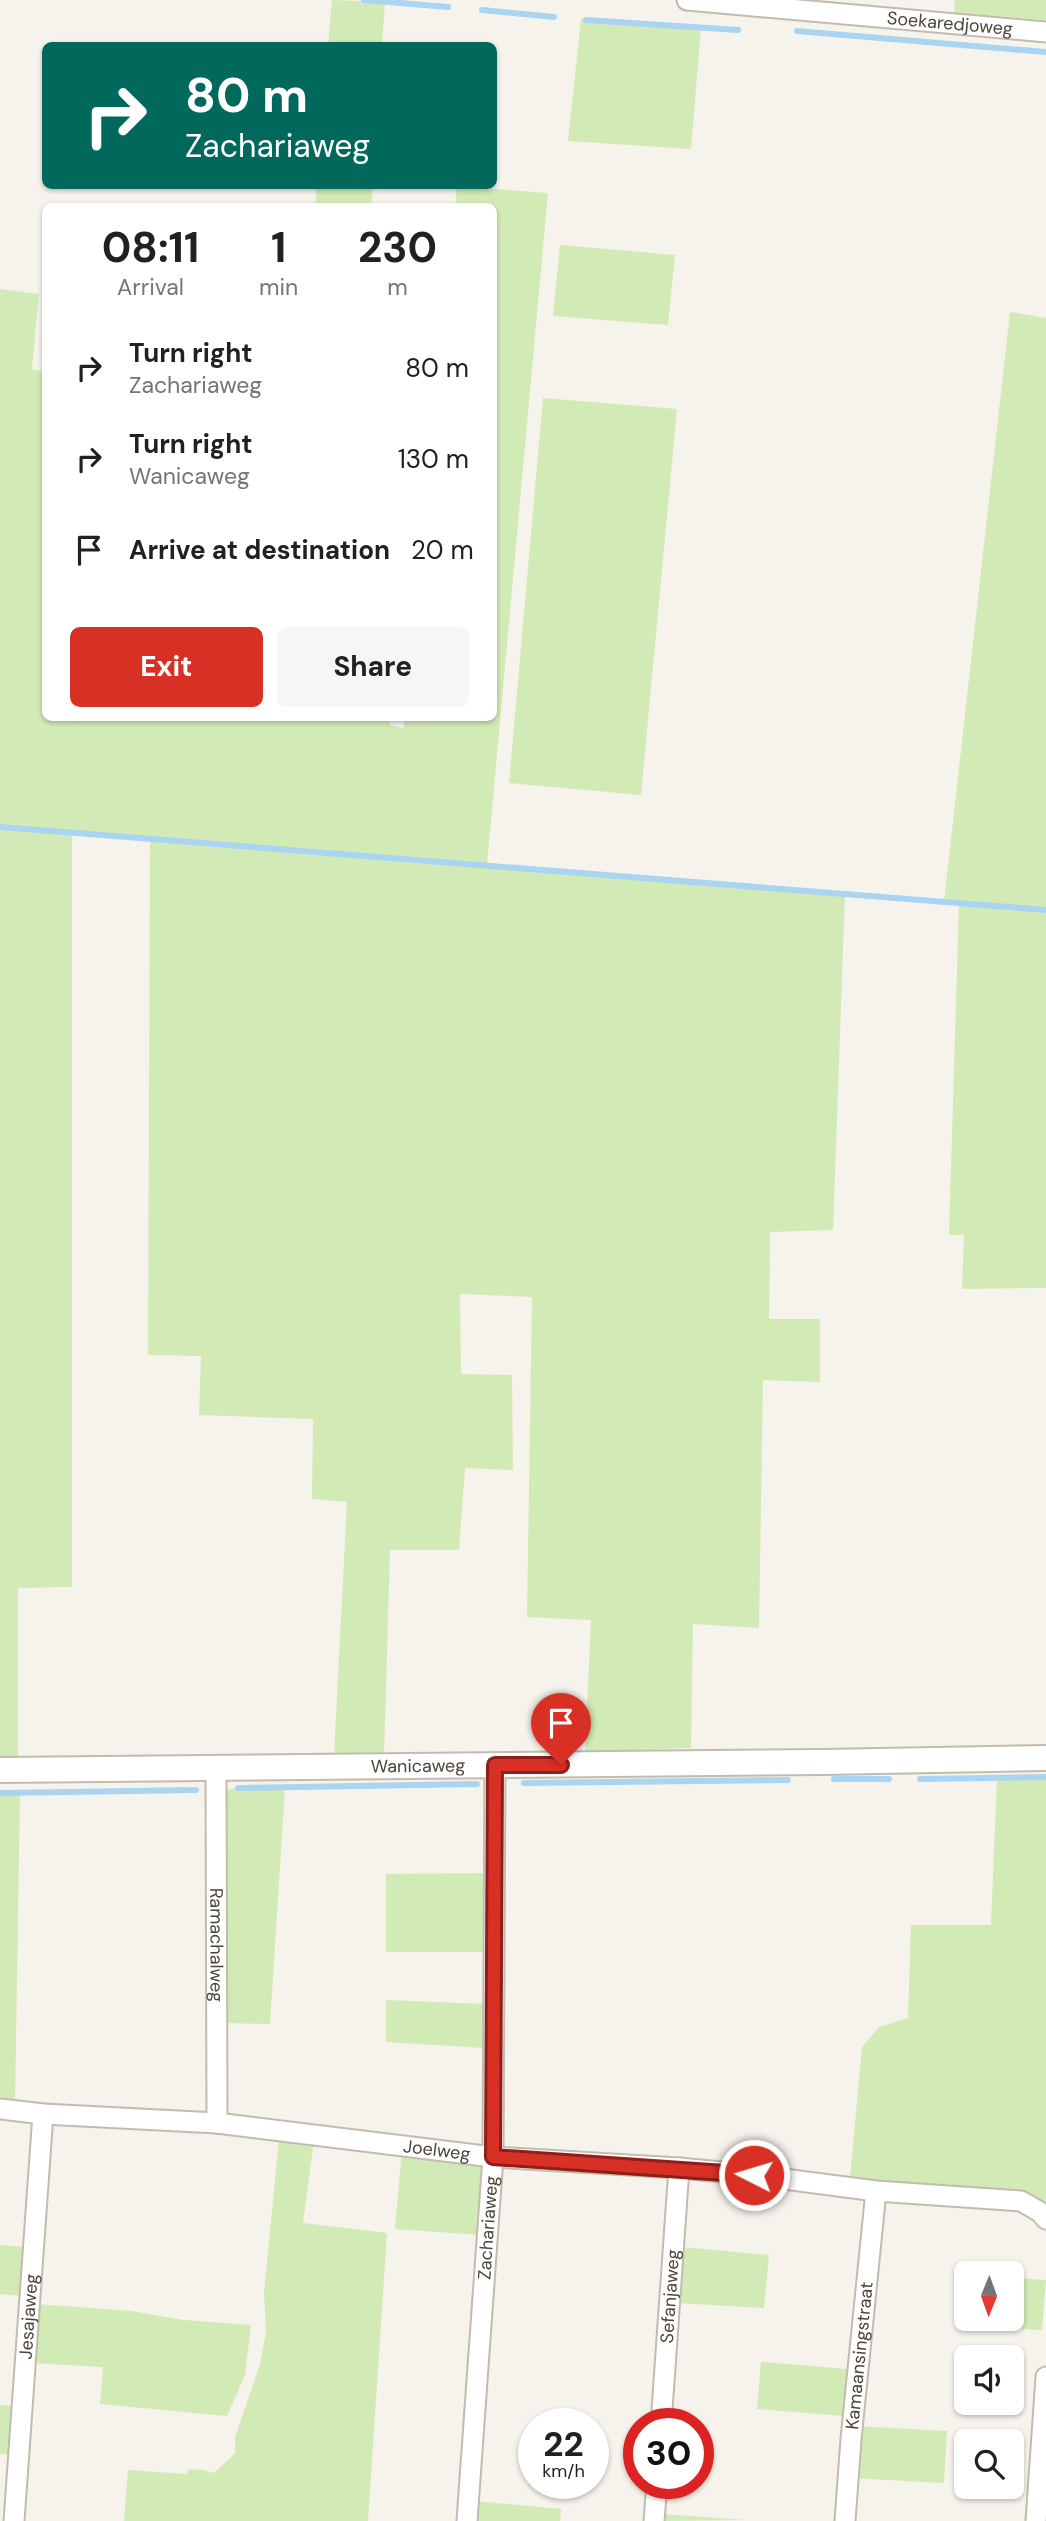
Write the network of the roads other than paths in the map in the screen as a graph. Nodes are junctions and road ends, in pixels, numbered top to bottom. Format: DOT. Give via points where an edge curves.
graph roads {
  1 [pos="687,0"];
  2 [pos="1046,32"];
  3 [pos="1046,1758"];
  4 [pos="495,1765"];
  5 [pos="216,1768"];
  6 [pos="0,1770"];
  7 [pos="0,2109"];
  8 [pos="43,2114"];
  9 [pos="217,2123"];
  10 [pos="493,2157"];
  11 [pos="679,2168"];
  12 [pos="876,2191"];
  13 [pos="1043,2216"];
  14 [pos="1046,2377"];
  15 [pos="662,2408"];
  16 [pos="655,2499"];
  17 [pos="14,2521"];
  18 [pos="467,2521"];
  19 [pos="654,2521"];
  20 [pos="845,2521"];
  21 [pos="1036,2521"];
  1 -- 2 [label="street, Soekaredjoweg"];
  3 -- 4 [label="street, Wanicaweg"];
  4 -- 5 [label="street, Wanicaweg"];
  4 -- 10 [label="street, Zachariaweg"];
  5 -- 6 [label="street, Wanicaweg"];
  5 -- 9 [label="street, Ramachalweg"];
  7 -- 8 [label="street, Joelweg"];
  8 -- 9 [label="street, Joelweg"];
  8 -- 17 [label="street, Jesajaweg"];
  9 -- 10 [label="street, Joelweg"];
  10 -- 11 [label="street, Joelweg"];
  10 -- 18 [label="street, Zachariaweg"];
  11 -- 12 [label="street, Joelweg"];
  11 -- 15 [label="street, Sefanjaweg"];
  12 -- 13 [label="street, Joelweg" via="1021,2202"];
  12 -- 20 [label="street, Kamaansingstraat"];
  14 -- 21 [label="street"];
  16 -- 19 [label="street"];
}
